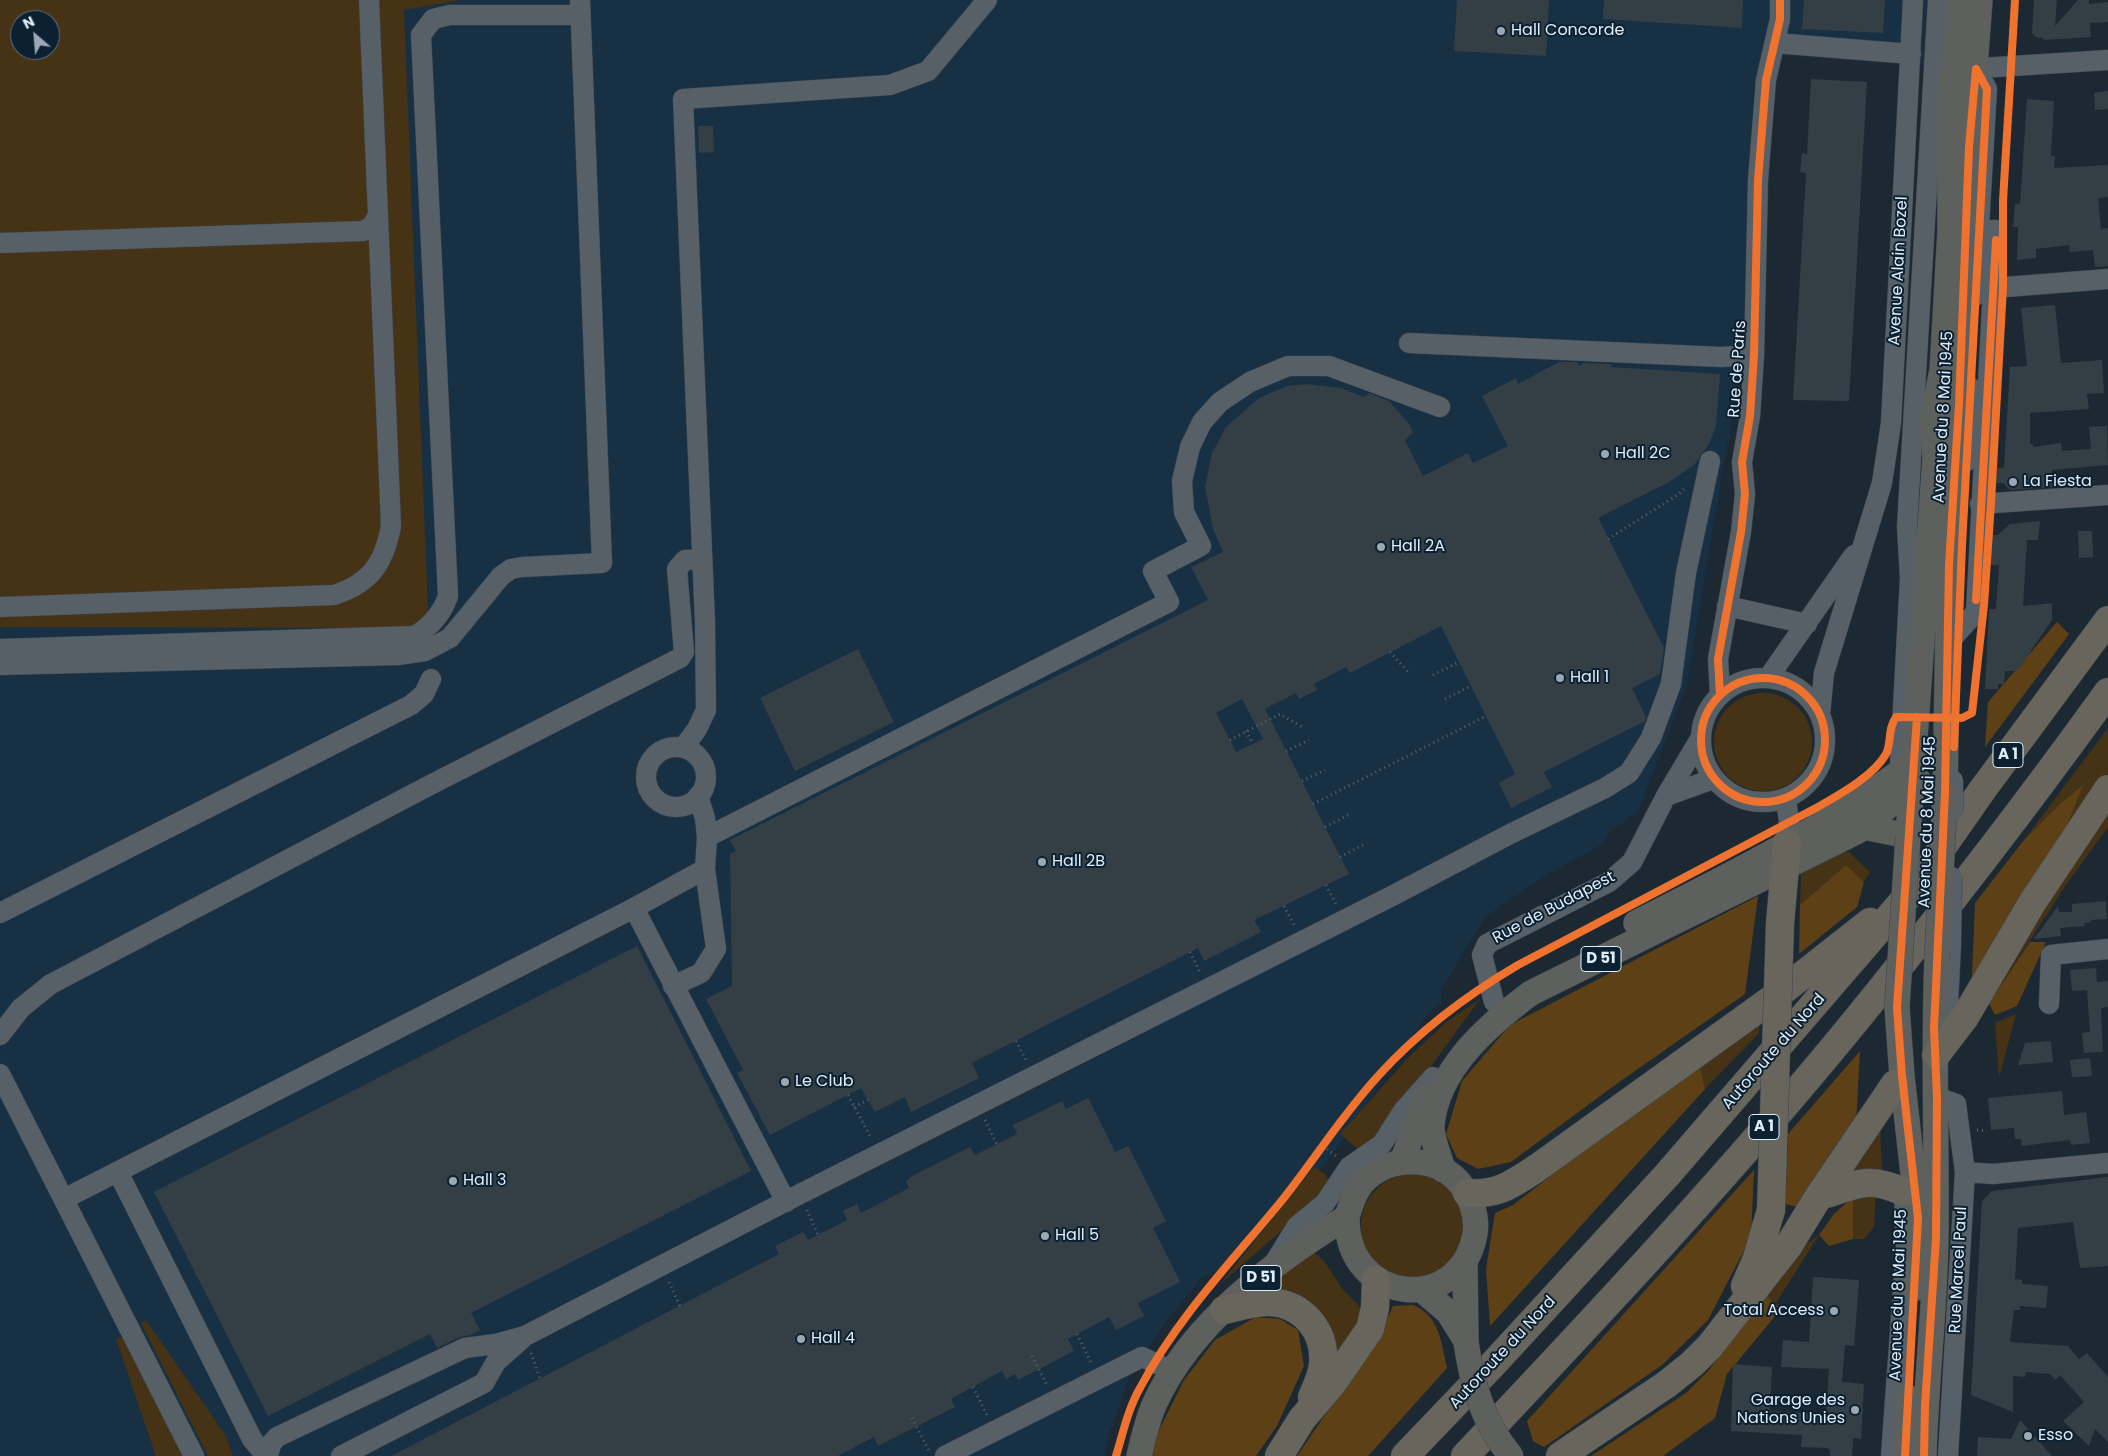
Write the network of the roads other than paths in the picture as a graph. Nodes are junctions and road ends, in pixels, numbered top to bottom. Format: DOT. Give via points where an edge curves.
graph roads {
  1 [pos="369,0"];
  2 [pos="987,0"];
  3 [pos="1780,0"];
  4 [pos="1913,0"];
  5 [pos="1938,0"];
  6 [pos="1978,2"];
  7 [pos="580,8"];
  8 [pos="1775,43"];
  9 [pos="1911,54"];
  10 [pos="2108,60"];
  11 [pos="1964,69"];
  12 [pos="378,215"];
  13 [pos="1980,230"];
  14 [pos="0,243"];
  15 [pos="2108,279"];
  16 [pos="1993,288"];
  17 [pos="1409,344"];
  18 [pos="1754,355"];
  19 [pos="1440,407"];
  20 [pos="1710,461"];
  21 [pos="2108,495"];
  22 [pos="1980,504"];
  23 [pos="1865,539"];
  24 [pos="702,559"];
  25 [pos="1727,606"];
  26 [pos="0,607"];
  27 [pos="2108,620"];
  28 [pos="1807,624"];
  29 [pos="1953,637"];
  30 [pos="0,649"];
  31 [pos="0,665"];
  32 [pos="1768,678"];
  33 [pos="431,679"];
  34 [pos="2108,692"];
  35 [pos="1720,695"];
  36 [pos="1820,714"];
  37 [pos="1700,740"];
  38 [pos="683,748"];
  39 [pos="1949,770"];
  40 [pos="1713,779"];
  41 [pos="1905,780"];
  42 [pos="2108,789"];
  43 [pos="698,796"];
  44 [pos="1666,796"];
  45 [pos="1786,798"];
  46 [pos="1864,827"];
  47 [pos="707,838"];
  48 [pos="1901,841"];
  49 [pos="1786,856"];
  50 [pos="705,870"];
  51 [pos="1911,892"];
  52 [pos="634,908"];
  53 [pos="0,913"];
  54 [pos="2108,948"];
  55 [pos="673,986"];
  56 [pos="1494,1002"];
  57 [pos="2049,1004"];
  58 [pos="0,1035"];
  59 [pos="1939,1042"];
  60 [pos="0,1074"];
  61 [pos="1433,1077"];
  62 [pos="1899,1080"];
  63 [pos="1942,1099"];
  64 [pos="1402,1162"];
  65 [pos="2108,1163"];
  66 [pos="1443,1170"];
  67 [pos="118,1172"];
  68 [pos="1965,1172"];
  69 [pos="1467,1193"];
  70 [pos="1819,1196"];
  71 [pos="793,1198"];
  72 [pos="1910,1198"];
  73 [pos="64,1199"];
  74 [pos="1347,1217"];
  75 [pos="1299,1248"];
  76 [pos="1351,1250"];
  77 [pos="1465,1261"];
  78 [pos="1269,1271"];
  79 [pos="1376,1280"];
  80 [pos="1421,1289"];
  81 [pos="1224,1310"];
  82 [pos="1724,1327"];
  83 [pos="525,1336"];
  84 [pos="1466,1342"];
  85 [pos="1172,1371"];
  86 [pos="1302,1419"];
  87 [pos="194,1456"];
  88 [pos="267,1456"];
  89 [pos="341,1456"];
  90 [pos="945,1456"];
  91 [pos="1139,1456"];
  92 [pos="1278,1456"];
  93 [pos="1405,1456"];
  94 [pos="1465,1456"];
  95 [pos="1511,1456"];
  96 [pos="1560,1456"];
  97 [pos="1891,1456"];
  98 [pos="1904,1456"];
  99 [pos="1924,1456"];
  100 [pos="1934,1456"];
  101 [pos="1948,1456"];
  1 -- 12 [label="street"];
  2 -- 24 [label="street" via="928,71 890,85 683,100"];
  3 -- 8 [label="street, Rue de Paris"];
  4 -- 9 [label="street, Avenue Alain Bozel"];
  5 -- 41 [label="street" via="1907,527 1910,578"];
  6 -- 11 [label="main road, Avenue du 8 Mai 1945"];
  7 -- 30 [label="street" via="450,15 433,18 421,35 448,596 439,616 415,636"];
  7 -- 31 [label="street" via="602,562 511,569 483,596 450,638 425,651 398,655"];
  8 -- 9 [label="street"];
  8 -- 18 [label="street, Rue de Paris" via="1766,80 1758,180"];
  9 -- 23 [label="street, Avenue Alain Bozel" via="1891,423 1882,483"];
  10 -- 11 [label="street"];
  11 -- 13 [label="main road, Avenue du 8 Mai 1945" via="1969,147"];
  11 -- 41 [label="main road, Avenue du 8 Mai 1945" via="1950,98 1950,230 1942,370 1932,421 1935,458"];
  12 -- 14 [label="street" via="372,226 363,232"];
  12 -- 26 [label="street" via="390,526 386,551 369,574 351,589 334,595"];
  13 -- 16 [label="street, Avenue du 8 Mai 1945"];
  13 -- 29 [label="main road, Avenue du 8 Mai 1945" via="1949,565"];
  15 -- 16 [label="street"];
  16 -- 22 [label="street, Avenue du 8 Mai 1945"];
  17 -- 18 [label="street" via="1722,357"];
  18 -- 25 [label="street, Rue de Paris" via="1750,416 1742,462 1745,494 1741,532"];
  19 -- 47 [label="street" via="1329,366 1288,366 1250,382 1220,402 1202,422 1190,447 1182,481 1184,512 1201,546 1153,571 1169,602"];
  20 -- 71 [label="street" via="1686,573 1670,684 1651,738 1629,773"];
  21 -- 22 [label="street"];
  22 -- 29 [label="street, Avenue du 8 Mai 1945" via="1976,612"];
  23 -- 28 [label="street, Avenue Alain Bozel"];
  23 -- 36 [label="street, Avenue Alain Bozel" via="1824,673"];
  24 -- 38 [label="street" via="706,710"];
  24 -- 58 [label="street" via="684,560 677,569 684,652 680,658 51,984 21,1008"];
  25 -- 28 [label="street"];
  25 -- 35 [label="street, Rue de Paris" via="1718,659"];
  27 -- 51 [label="highway, Autoroute du Nord / A 1"];
  28 -- 32 [label="street, Avenue Alain Bozel"];
  29 -- 39 [label="main road, Avenue du 8 Mai 1945"];
  32 -- 35 [label="street" via="1750,679"];
  32 -- 36 [label="street" via="1784,681 1799,689 1812,700"];
  33 -- 53 [label="street" via="424,694 411,705"];
  34 -- 94 [label="highway, A 1" via="2043,782 1857,1019 1632,1277"];
  35 -- 37 [label="street" via="1703,723"];
  36 -- 45 [label="street" via="1826,734 1824,755 1816,774"];
  37 -- 40 [label="street" via="1704,760"];
  37 -- 44 [label="street, Rue de Budapest"];
  38 -- 43 [label="street" via="691,751 703,764 705,782"];
  38 -- 43 [label="street" via="674,747 658,753 648,766 647,783 655,798 669,806 685,805"];
  39 -- 41 [label="main road, D 51"];
  39 -- 59 [label="main road, Avenue du 8 Mai 1945, bridge"];
  40 -- 44 [label="street"];
  40 -- 45 [label="street" via="1727,792 1745,800 1765,803"];
  41 -- 46 [label="main road, D 51"];
  41 -- 48 [label="main road, Avenue du 8 Mai 1945"];
  41 -- 49 [label="main road, D 51" via="1870,794"];
  42 -- 59 [label="highway" via="2032,903 1965,1017"];
  43 -- 47 [label="street"];
  44 -- 56 [label="street, Rue de Budapest" via="1632,862 1609,882 1487,944 1482,954"];
  45 -- 49 [label="street" via="1789,822"];
  46 -- 48 [label="main road"];
  46 -- 49 [label="main road, D 51"];
  47 -- 50 [label="street"];
  48 -- 62 [label="main road, Avenue du 8 Mai 1945, bridge" via="1892,1012"];
  49 -- 56 [label="main road, D 51" via="1548,968"];
  49 -- 66 [label="main road, D 51" via="1531,993 1495,1020 1458,1063 1437,1098 1431,1127"];
  49 -- 82 [label="highway, bridge" via="1780,924 1771,1210 1757,1258"];
  50 -- 52 [label="street"];
  50 -- 55 [label="street" via="716,949 701,973"];
  51 -- 69 [label="highway" via="1776,996 1537,1168 1506,1188 1486,1194"];
  51 -- 93 [label="highway, Autoroute du Nord / A 1" via="1667,1175"];
  52 -- 55 [label="street"];
  52 -- 67 [label="street"];
  54 -- 57 [label="street" via="2051,955"];
  55 -- 71 [label="street"];
  56 -- 61 [label="main road, D 51" via="1452,1047"];
  59 -- 62 [label="main road"];
  59 -- 63 [label="main road, Avenue du 8 Mai 1945"];
  60 -- 73 [label="street"];
  61 -- 64 [label="main road, D 51"];
  61 -- 78 [label="street" via="1403,1111 1382,1144 1349,1166 1326,1203 1297,1226"];
  62 -- 70 [label="highway"];
  62 -- 72 [label="main road, Avenue du 8 Mai 1945"];
  63 -- 68 [label="street, Rue Marcel Paul" via="1956,1104"];
  63 -- 99 [label="main road, Avenue du 8 Mai 1945"];
  63 -- 100 [label="street" via="1947,1219"];
  64 -- 66 [label="main road" via="1430,1164"];
  64 -- 74 [label="main road" via="1382,1168 1365,1180 1353,1197"];
  65 -- 68 [label="street" via="1993,1174"];
  66 -- 69 [label="main road"];
  67 -- 73 [label="street"];
  67 -- 88 [label="street" via="252,1439"];
  68 -- 101 [label="street, Rue Marcel Paul"];
  69 -- 77 [label="main road" via="1474,1210 1476,1228 1473,1245"];
  70 -- 72 [label="highway" via="1852,1184 1874,1181"];
  70 -- 82 [label="highway" via="1789,1245"];
  71 -- 83 [label="street"];
  72 -- 97 [label="street"];
  72 -- 98 [label="main road, Avenue du 8 Mai 1945" via="1918,1254"];
  73 -- 87 [label="street"];
  74 -- 75 [label="main road, D 51"];
  74 -- 76 [label="main road"];
  75 -- 76 [label="main road"];
  75 -- 78 [label="main road, D 51"];
  76 -- 79 [label="main road" via="1361,1267"];
  77 -- 80 [label="main road" via="1453,1275"];
  77 -- 84 [label="main road"];
  78 -- 81 [label="main road, D 51"];
  79 -- 80 [label="main road" via="1390,1287"];
  79 -- 86 [label="highway" via="1370,1329 1332,1384"];
  80 -- 84 [label="main road" via="1448,1312"];
  81 -- 85 [label="main road, D 51" via="1193,1342"];
  81 -- 86 [label="highway" via="1256,1303 1278,1303 1300,1311 1315,1326 1322,1345 1323,1366"];
  82 -- 96 [label="highway" via="1692,1364 1667,1384"];
  83 -- 88 [label="street" via="465,1348 277,1437"];
  83 -- 89 [label="street" via="496,1362 484,1383"];
  84 -- 95 [label="main road, bridge" via="1472,1380 1482,1407"];
  85 -- 90 [label="street" via="1142,1357"];
  85 -- 91 [label="main road, D 51" via="1153,1408"];
  86 -- 92 [label="highway"];
}
